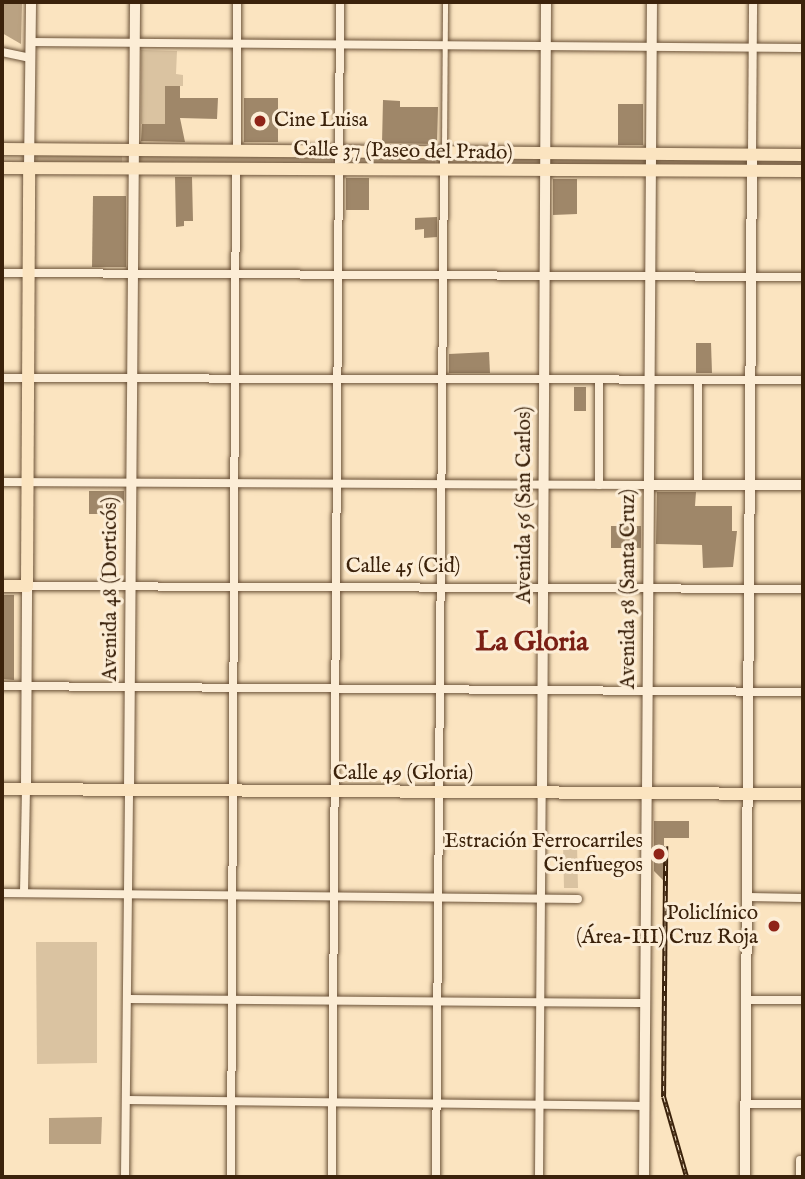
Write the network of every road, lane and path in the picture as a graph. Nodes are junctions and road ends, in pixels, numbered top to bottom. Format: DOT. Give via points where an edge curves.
graph roads {
  1 [pos="31,2"];
  2 [pos="135,2"];
  3 [pos="237,2"];
  4 [pos="340,2"];
  5 [pos="445,2"];
  6 [pos="546,2"];
  7 [pos="652,2"];
  8 [pos="753,2"];
  9 [pos="30,42"];
  10 [pos="135,43"];
  11 [pos="237,44"];
  12 [pos="340,44"];
  13 [pos="444,45"];
  14 [pos="546,46"];
  15 [pos="752,47"];
  16 [pos="652,48"];
  17 [pos="803,48"];
  18 [pos="2,52"];
  19 [pos="30,58"];
  20 [pos="2,149"];
  21 [pos="134,149"];
  22 [pos="30,150"];
  23 [pos="237,150"];
  24 [pos="339,150"];
  25 [pos="444,152"];
  26 [pos="546,153"];
  27 [pos="752,154"];
  28 [pos="651,155"];
  29 [pos="803,155"];
  30 [pos="2,168"];
  31 [pos="30,168"];
  32 [pos="134,169"];
  33 [pos="236,169"];
  34 [pos="338,169"];
  35 [pos="444,172"];
  36 [pos="752,172"];
  37 [pos="803,172"];
  38 [pos="546,173"];
  39 [pos="651,173"];
  40 [pos="2,273"];
  41 [pos="30,273"];
  42 [pos="133,274"];
  43 [pos="236,275"];
  44 [pos="546,275"];
  45 [pos="338,276"];
  46 [pos="443,276"];
  47 [pos="650,276"];
  48 [pos="751,276"];
  49 [pos="803,277"];
  50 [pos="2,378"];
  51 [pos="29,378"];
  52 [pos="235,379"];
  53 [pos="751,379"];
  54 [pos="132,380"];
  55 [pos="337,380"];
  56 [pos="698,380"];
  57 [pos="803,380"];
  58 [pos="545,381"];
  59 [pos="598,381"];
  60 [pos="649,381"];
  61 [pos="442,382"];
  62 [pos="2,482"];
  63 [pos="28,482"];
  64 [pos="131,483"];
  65 [pos="235,483"];
  66 [pos="337,484"];
  67 [pos="442,484"];
  68 [pos="544,485"];
  69 [pos="599,485"];
  70 [pos="649,485"];
  71 [pos="698,485"];
  72 [pos="750,485"];
  73 [pos="803,485"];
  74 [pos="130,584"];
  75 [pos="235,585"];
  76 [pos="2,586"];
  77 [pos="27,586"];
  78 [pos="336,586"];
  79 [pos="441,587"];
  80 [pos="543,587"];
  81 [pos="648,588"];
  82 [pos="750,589"];
  83 [pos="803,589"];
  84 [pos="2,686"];
  85 [pos="26,687"];
  86 [pos="130,688"];
  87 [pos="234,689"];
  88 [pos="335,692"];
  89 [pos="749,692"];
  90 [pos="803,692"];
  91 [pos="440,693"];
  92 [pos="543,693"];
  93 [pos="648,693"];
  94 [pos="2,789"];
  95 [pos="26,790"];
  96 [pos="129,790"];
  97 [pos="234,792"];
  98 [pos="335,793"];
  99 [pos="542,794"];
  100 [pos="647,794"];
  101 [pos="749,794"];
  102 [pos="803,794"];
  103 [pos="439,795"];
  104 [pos="24,892"];
  105 [pos="128,892"];
  106 [pos="2,893"];
  107 [pos="233,893"];
  108 [pos="334,894"];
  109 [pos="748,897"];
  110 [pos="439,898"];
  111 [pos="541,898"];
  112 [pos="803,898"];
  113 [pos="578,899"];
  114 [pos="128,999"];
  115 [pos="233,1000"];
  116 [pos="748,1000"];
  117 [pos="803,1000"];
  118 [pos="334,1002"];
  119 [pos="540,1002"];
  120 [pos="438,1003"];
  121 [pos="645,1003"];
  122 [pos="126,1100"];
  123 [pos="232,1102"];
  124 [pos="333,1103"];
  125 [pos="437,1104"];
  126 [pos="540,1104"];
  127 [pos="746,1104"];
  128 [pos="803,1104"];
  129 [pos="644,1106"];
  130 [pos="800,1160"];
  131 [pos="125,1177"];
  132 [pos="232,1177"];
  133 [pos="332,1177"];
  134 [pos="436,1177"];
  135 [pos="539,1177"];
  136 [pos="644,1177"];
  137 [pos="745,1177"];
  138 [pos="800,1177"];
  1 -- 9 [label="main road"];
  2 -- 10 [label="street, Avenida 48 (Dorticós)"];
  3 -- 11 [label="street"];
  4 -- 12 [label="street"];
  5 -- 13 [label="street"];
  6 -- 14 [label="main road, Avenida 56 (San Carlos)"];
  7 -- 16 [label="main road, Avenida 58 (Santa Cruz)"];
  8 -- 15 [label="street"];
  9 -- 10 [label="street"];
  9 -- 19 [label="main road"];
  10 -- 11 [label="street"];
  10 -- 21 [label="street, Avenida 48 (Dorticós)"];
  11 -- 12 [label="street"];
  11 -- 23 [label="street"];
  12 -- 13 [label="street"];
  12 -- 24 [label="street"];
  13 -- 14 [label="street"];
  13 -- 25 [label="street"];
  14 -- 16 [label="street"];
  14 -- 26 [label="main road, Avenida 56 (San Carlos)"];
  15 -- 16 [label="street"];
  15 -- 17 [label="street"];
  15 -- 27 [label="street"];
  16 -- 28 [label="main road, Avenida 58 (Santa Cruz)"];
  18 -- 19 [label="street"];
  19 -- 22 [label="main road"];
  20 -- 22 [label="main road, Calle 37 (Paseo del Prado)"];
  21 -- 22 [label="main road, Calle 37 (Paseo del Prado)"];
  21 -- 23 [label="main road, Calle 37 (Paseo del Prado)"];
  21 -- 32 [label="street, Avenida 48 (Dorticós)"];
  22 -- 31 [label="main road"];
  23 -- 24 [label="main road, Calle 37 (Paseo del Prado)"];
  24 -- 25 [label="main road, Calle 37 (Paseo del Prado)"];
  24 -- 34 [label="street"];
  25 -- 26 [label="main road, Calle 37 (Paseo del Prado)"];
  25 -- 35 [label="street"];
  26 -- 28 [label="main road, Calle 37 (Paseo del Prado)"];
  26 -- 38 [label="main road, Avenida 56 (San Carlos)"];
  27 -- 28 [label="main road, Calle 37 (Paseo del Prado)"];
  27 -- 29 [label="main road, Calle 37 (Paseo del Prado)"];
  27 -- 36 [label="street"];
  28 -- 39 [label="main road, Avenida 58 (Santa Cruz)"];
  30 -- 31 [label="main road, Calle 37 (Paseo del Prado)"];
  31 -- 32 [label="main road, Calle 37 (Paseo del Prado)"];
  31 -- 41 [label="main road"];
  32 -- 33 [label="main road, Calle 37 (Paseo del Prado)"];
  32 -- 42 [label="street, Avenida 48 (Dorticós)"];
  33 -- 34 [label="main road, Calle 37 (Paseo del Prado)"];
  33 -- 43 [label="street"];
  34 -- 35 [label="main road, Calle 37 (Paseo del Prado)"];
  34 -- 45 [label="street"];
  35 -- 38 [label="main road, Calle 37 (Paseo del Prado)"];
  35 -- 46 [label="street"];
  36 -- 37 [label="main road, Calle 37 (Paseo del Prado)"];
  36 -- 39 [label="main road, Calle 37 (Paseo del Prado)"];
  36 -- 48 [label="street"];
  38 -- 39 [label="main road, Calle 37 (Paseo del Prado)"];
  38 -- 44 [label="main road, Avenida 56 (San Carlos)"];
  39 -- 47 [label="main road, Avenida 58 (Santa Cruz)"];
  40 -- 41 [label="street"];
  41 -- 42 [label="street"];
  41 -- 51 [label="main road"];
  42 -- 43 [label="street"];
  42 -- 54 [label="street, Avenida 48 (Dorticós)"];
  43 -- 45 [label="street"];
  43 -- 52 [label="street"];
  44 -- 46 [label="street"];
  44 -- 47 [label="street"];
  44 -- 58 [label="main road, Avenida 56 (San Carlos)"];
  45 -- 46 [label="street"];
  45 -- 55 [label="street"];
  46 -- 61 [label="street"];
  47 -- 48 [label="street"];
  47 -- 60 [label="main road, Avenida 58 (Santa Cruz)"];
  48 -- 49 [label="street"];
  48 -- 53 [label="street"];
  50 -- 51 [label="street"];
  51 -- 54 [label="street"];
  51 -- 63 [label="main road"];
  52 -- 54 [label="street"];
  52 -- 55 [label="street"];
  52 -- 65 [label="street"];
  53 -- 56 [label="street"];
  53 -- 57 [label="street"];
  53 -- 72 [label="street"];
  54 -- 64 [label="street, Avenida 48 (Dorticós)"];
  55 -- 61 [label="street"];
  55 -- 66 [label="street"];
  56 -- 60 [label="street"];
  56 -- 71 [label="street"];
  58 -- 59 [label="street"];
  58 -- 61 [label="street"];
  58 -- 68 [label="main road, Avenida 56 (San Carlos)"];
  59 -- 60 [label="street"];
  59 -- 69 [label="street"];
  60 -- 70 [label="main road, Avenida 58 (Santa Cruz)"];
  61 -- 67 [label="street"];
  62 -- 63 [label="street"];
  63 -- 64 [label="street"];
  63 -- 77 [label="main road"];
  64 -- 65 [label="street"];
  64 -- 74 [label="street, Avenida 48 (Dorticós)"];
  65 -- 66 [label="street"];
  65 -- 75 [label="street"];
  66 -- 67 [label="street"];
  66 -- 78 [label="street"];
  67 -- 68 [label="street"];
  67 -- 79 [label="street"];
  68 -- 69 [label="street"];
  68 -- 80 [label="main road, Avenida 56 (San Carlos)"];
  69 -- 70 [label="street"];
  70 -- 71 [label="street"];
  70 -- 81 [label="main road, Avenida 58 (Santa Cruz)"];
  71 -- 72 [label="street"];
  72 -- 73 [label="street"];
  72 -- 82 [label="street"];
  74 -- 75 [label="street, Calle 45 (Cid)"];
  74 -- 77 [label="street, Calle 45 (Cid)"];
  74 -- 86 [label="street, Avenida 48 (Dorticós)"];
  75 -- 78 [label="street, Calle 45 (Cid)"];
  75 -- 87 [label="street"];
  76 -- 77 [label="main road, Calle 45 (Cid)"];
  77 -- 85 [label="main road"];
  78 -- 79 [label="street, Calle 45 (Cid)"];
  78 -- 88 [label="street"];
  79 -- 80 [label="street, Calle 45 (Cid)"];
  79 -- 91 [label="street"];
  80 -- 81 [label="street, Calle 45 (Cid)"];
  80 -- 92 [label="main road, Avenida 56 (San Carlos)"];
  81 -- 82 [label="street, Calle 45 (Cid)"];
  81 -- 93 [label="main road, Avenida 58 (Santa Cruz)"];
  82 -- 83 [label="street, Calle 45 (Cid)"];
  82 -- 89 [label="street"];
  84 -- 85 [label="street"];
  85 -- 86 [label="street"];
  85 -- 95 [label="main road"];
  86 -- 87 [label="street"];
  86 -- 96 [label="street, Avenida 48 (Dorticós)"];
  87 -- 88 [label="street"];
  87 -- 97 [label="street"];
  88 -- 91 [label="street"];
  88 -- 98 [label="street"];
  89 -- 90 [label="street"];
  89 -- 93 [label="street"];
  89 -- 101 [label="street"];
  91 -- 92 [label="street"];
  91 -- 103 [label="street"];
  92 -- 93 [label="street"];
  92 -- 99 [label="main road, Avenida 56 (San Carlos)"];
  93 -- 100 [label="main road, Avenida 58 (Santa Cruz)"];
  94 -- 95 [label="main road, Calle 49 (Gloria)"];
  95 -- 96 [label="main road, Calle 49 (Gloria)"];
  95 -- 104 [label="street"];
  96 -- 97 [label="main road, Calle 49 (Gloria)"];
  96 -- 105 [label="street, Avenida 48 (Dorticós)"];
  97 -- 98 [label="main road, Calle 49 (Gloria)"];
  97 -- 107 [label="street"];
  98 -- 103 [label="main road, Calle 49 (Gloria)"];
  98 -- 108 [label="street"];
  99 -- 100 [label="main road, Calle 49 (Gloria)"];
  99 -- 103 [label="main road, Calle 49 (Gloria)"];
  99 -- 111 [label="street, Avenida 56 (San Carlos)"];
  100 -- 101 [label="main road, Calle 49 (Gloria)"];
  100 -- 121 [label="street, Avenida 58 (Santa Cruz)"];
  101 -- 102 [label="main road, Calle 49 (Gloria)"];
  101 -- 109 [label="street"];
  103 -- 110 [label="street"];
  104 -- 105 [label="street"];
  104 -- 106 [label="street"];
  105 -- 107 [label="street"];
  105 -- 114 [label="street, Avenida 48 (Dorticós)"];
  107 -- 108 [label="street"];
  107 -- 115 [label="street"];
  108 -- 110 [label="street"];
  108 -- 118 [label="street"];
  109 -- 112 [label="street"];
  109 -- 116 [label="street"];
  110 -- 111 [label="street"];
  110 -- 120 [label="street"];
  111 -- 113 [label="street"];
  111 -- 119 [label="street, Avenida 56 (San Carlos)"];
  114 -- 115 [label="street"];
  114 -- 122 [label="street, Avenida 48 (Dorticós)"];
  115 -- 118 [label="street"];
  115 -- 123 [label="street"];
  116 -- 117 [label="street"];
  116 -- 127 [label="street"];
  118 -- 120 [label="street"];
  118 -- 124 [label="street"];
  119 -- 120 [label="street"];
  119 -- 121 [label="street"];
  119 -- 126 [label="street, Avenida 56 (San Carlos)"];
  120 -- 125 [label="street"];
  121 -- 129 [label="street, Avenida 58 (Santa Cruz)"];
  122 -- 123 [label="street"];
  122 -- 131 [label="street, Avenida 48 (Dorticós)"];
  123 -- 124 [label="street"];
  123 -- 132 [label="street"];
  124 -- 125 [label="street"];
  124 -- 133 [label="street"];
  125 -- 126 [label="street"];
  125 -- 134 [label="street"];
  126 -- 129 [label="street"];
  126 -- 135 [label="street, Avenida 56 (San Carlos)"];
  127 -- 128 [label="street"];
  127 -- 137 [label="street"];
  129 -- 136 [label="street, Avenida 58 (Santa Cruz)"];
  130 -- 138 [label="street"];
}
